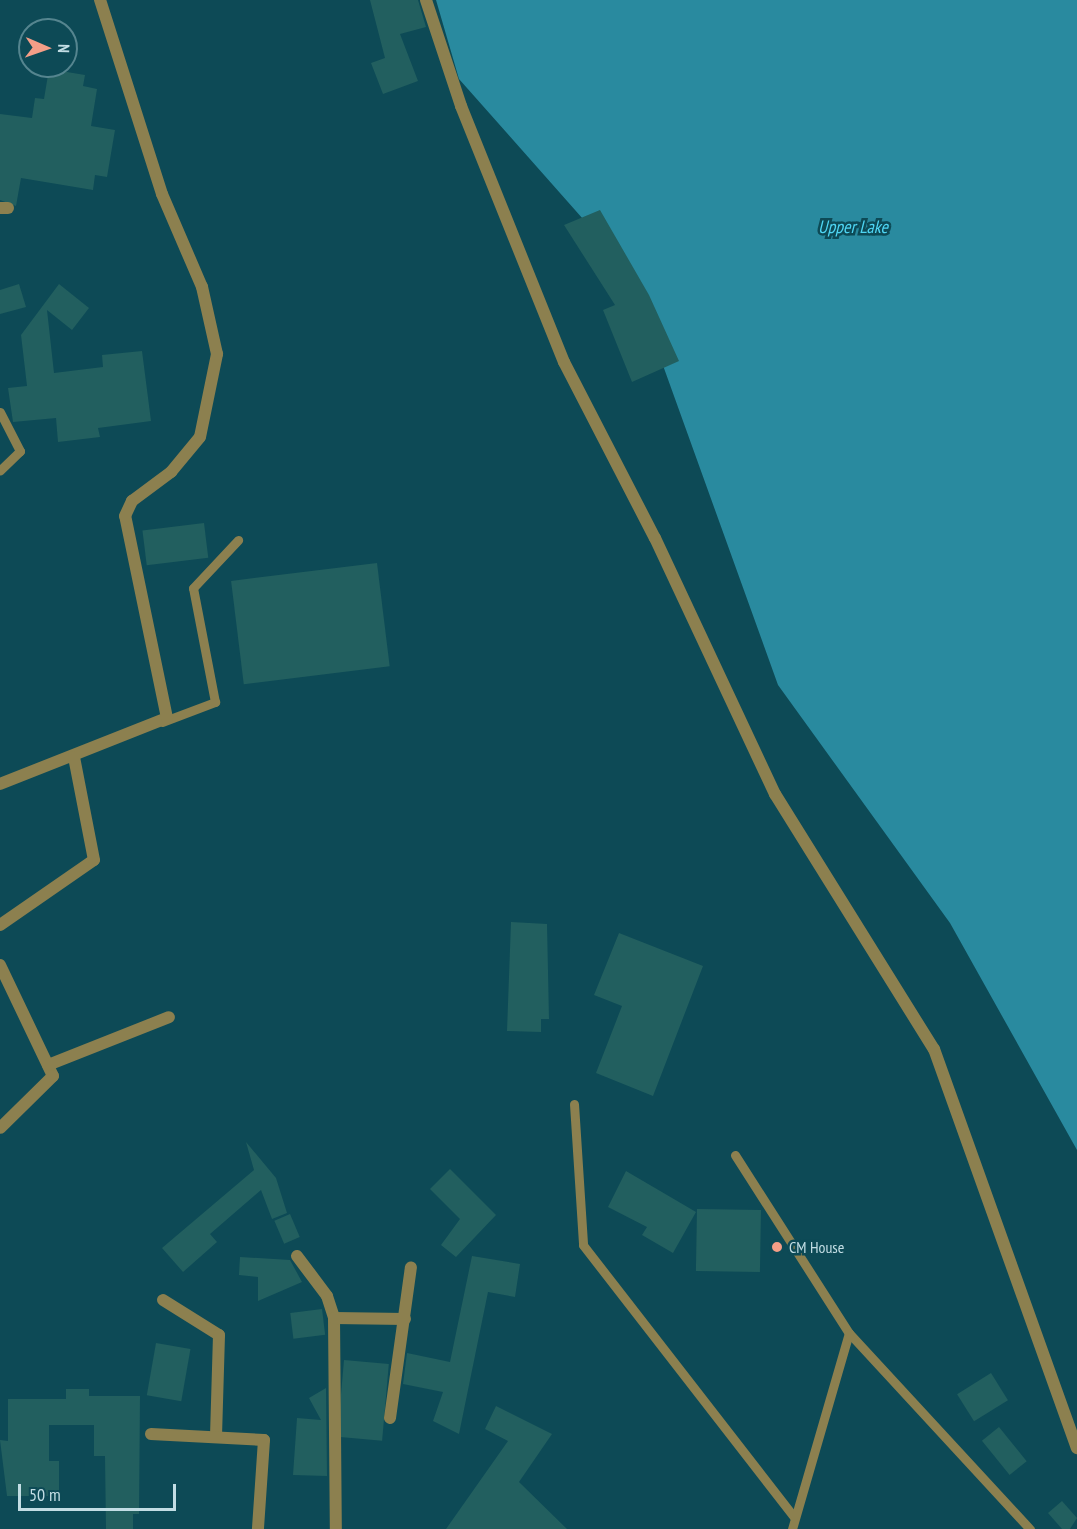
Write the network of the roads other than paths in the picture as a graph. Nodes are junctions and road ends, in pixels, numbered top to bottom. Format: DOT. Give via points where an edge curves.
graph roads {
  1 [pos="100,0"];
  2 [pos="426,0"];
  3 [pos="0,412"];
  4 [pos="0,470"];
  5 [pos="238,540"];
  6 [pos="162,722"];
  7 [pos="74,757"];
  8 [pos="0,784"];
  9 [pos="0,925"];
  10 [pos="0,965"];
  11 [pos="169,1017"];
  12 [pos="48,1065"];
  13 [pos="574,1104"];
  14 [pos="0,1128"];
  15 [pos="735,1155"];
  16 [pos="297,1256"];
  17 [pos="411,1267"];
  18 [pos="163,1300"];
  19 [pos="333,1318"];
  20 [pos="405,1319"];
  21 [pos="849,1333"];
  22 [pos="390,1418"];
  23 [pos="151,1434"];
  24 [pos="216,1437"];
  25 [pos="1077,1448"];
  26 [pos="794,1517"];
  27 [pos="258,1529"];
  28 [pos="336,1529"];
  29 [pos="792,1529"];
  30 [pos="1030,1529"];
  1 -- 6 [label="street" via="162,194 202,287 217,354 200,437 171,472 132,501 125,516 167,718"];
  2 -- 25 [label="street" via="461,106 564,362 655,538 775,794 934,1049"];
  3 -- 4 [label="lane" via="20,451"];
  5 -- 6 [label="lane" via="193,588 215,702"];
  6 -- 7 [label="street"];
  7 -- 8 [label="street"];
  7 -- 9 [label="street" via="94,860"];
  10 -- 12 [label="street"];
  11 -- 12 [label="street"];
  12 -- 14 [label="street" via="53,1076"];
  13 -- 26 [label="lane" via="583,1245"];
  15 -- 21 [label="lane"];
  16 -- 19 [label="street" via="327,1296"];
  17 -- 20 [label="street"];
  18 -- 24 [label="street" via="219,1335"];
  19 -- 20 [label="street"];
  19 -- 28 [label="street"];
  20 -- 22 [label="street"];
  21 -- 26 [label="lane"];
  21 -- 30 [label="lane"];
  23 -- 24 [label="street"];
  24 -- 27 [label="street" via="264,1440"];
  26 -- 29 [label="lane"];
}
